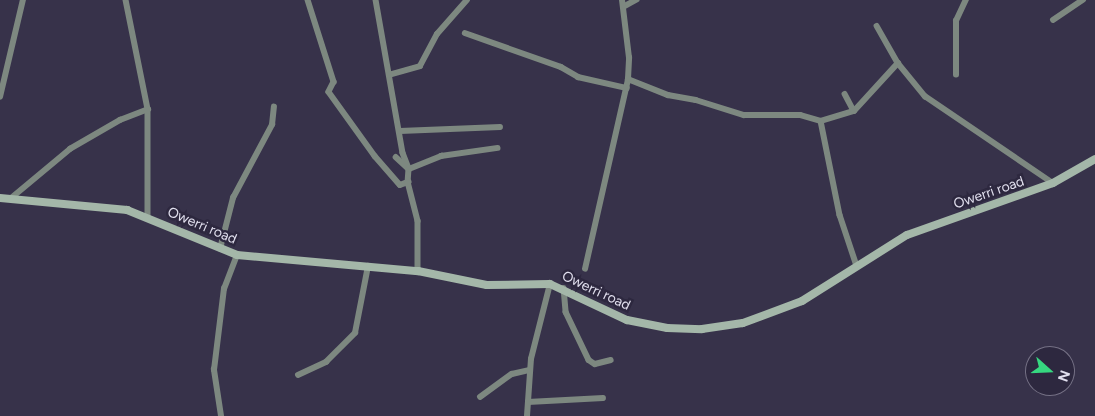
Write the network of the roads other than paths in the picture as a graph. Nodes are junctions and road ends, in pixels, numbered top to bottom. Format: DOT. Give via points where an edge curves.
graph roads {
  1 [pos="23,0"];
  2 [pos="126,0"];
  3 [pos="308,0"];
  4 [pos="376,0"];
  5 [pos="467,0"];
  6 [pos="622,0"];
  7 [pos="636,0"];
  8 [pos="966,0"];
  9 [pos="1083,0"];
  10 [pos="625,6"];
  11 [pos="1053,20"];
  12 [pos="876,26"];
  13 [pos="465,33"];
  14 [pos="898,63"];
  15 [pos="390,75"];
  16 [pos="956,75"];
  17 [pos="628,79"];
  18 [pos="627,88"];
  19 [pos="846,94"];
  20 [pos="0,98"];
  21 [pos="274,107"];
  22 [pos="148,109"];
  23 [pos="854,111"];
  24 [pos="821,121"];
  25 [pos="500,127"];
  26 [pos="400,131"];
  27 [pos="497,148"];
  28 [pos="396,158"];
  29 [pos="1095,158"];
  30 [pos="409,169"];
  31 [pos="408,182"];
  32 [pos="1053,183"];
  33 [pos="0,198"];
  34 [pos="10,199"];
  35 [pos="148,217"];
  36 [pos="220,249"];
  37 [pos="237,255"];
  38 [pos="368,266"];
  39 [pos="857,266"];
  40 [pos="585,269"];
  41 [pos="418,271"];
  42 [pos="550,284"];
  43 [pos="564,288"];
  44 [pos="611,360"];
  45 [pos="530,370"];
  46 [pos="298,376"];
  47 [pos="480,397"];
  48 [pos="604,398"];
  49 [pos="528,402"];
  50 [pos="221,416"];
  51 [pos="527,416"];
  1 -- 20 [label="street"];
  2 -- 22 [label="street"];
  3 -- 31 [label="street" via="334,82 329,92 400,185"];
  4 -- 15 [label="street"];
  5 -- 15 [label="street" via="438,34 420,66"];
  6 -- 10 [label="street"];
  7 -- 10 [label="street"];
  8 -- 16 [label="street" via="956,21"];
  9 -- 11 [label="street"];
  10 -- 17 [label="street"];
  12 -- 14 [label="street"];
  13 -- 18 [label="street" via="561,67 578,77"];
  14 -- 23 [label="street"];
  14 -- 32 [label="street" via="925,96"];
  15 -- 26 [label="street"];
  17 -- 18 [label="street"];
  17 -- 24 [label="street" via="668,95 744,115 800,115"];
  18 -- 40 [label="street"];
  19 -- 23 [label="street"];
  21 -- 36 [label="street" via="272,125 233,198"];
  22 -- 34 [label="street" via="120,120 70,149"];
  22 -- 35 [label="street"];
  23 -- 24 [label="street"];
  24 -- 39 [label="street" via="840,215"];
  25 -- 26 [label="street"];
  26 -- 30 [label="street"];
  27 -- 30 [label="street" via="441,156"];
  28 -- 30 [label="street"];
  29 -- 32 [label="main road, Owerri road"];
  30 -- 31 [label="street"];
  31 -- 41 [label="street" via="418,221"];
  32 -- 39 [label="main road, Owerri road" via="908,235"];
  33 -- 34 [label="main road, Owerri road"];
  34 -- 35 [label="main road, Owerri road" via="115,208"];
  35 -- 36 [label="main road, Owerri road"];
  36 -- 37 [label="main road, Owerri road"];
  37 -- 38 [label="main road, Owerri road"];
  37 -- 50 [label="street" via="224,290 214,370"];
  38 -- 41 [label="main road, Owerri road"];
  38 -- 46 [label="street" via="355,333 326,362"];
  39 -- 43 [label="main road, Owerri road" via="802,301 743,324 716,328 667,328 627,320"];
  41 -- 42 [label="main road, Owerri road" via="487,285"];
  42 -- 43 [label="main road, Owerri road"];
  42 -- 45 [label="street" via="538,322"];
  43 -- 44 [label="street" via="566,312 589,360 595,364"];
  45 -- 47 [label="street" via="512,374"];
  45 -- 49 [label="street"];
  48 -- 49 [label="street"];
  49 -- 51 [label="street"];
}
